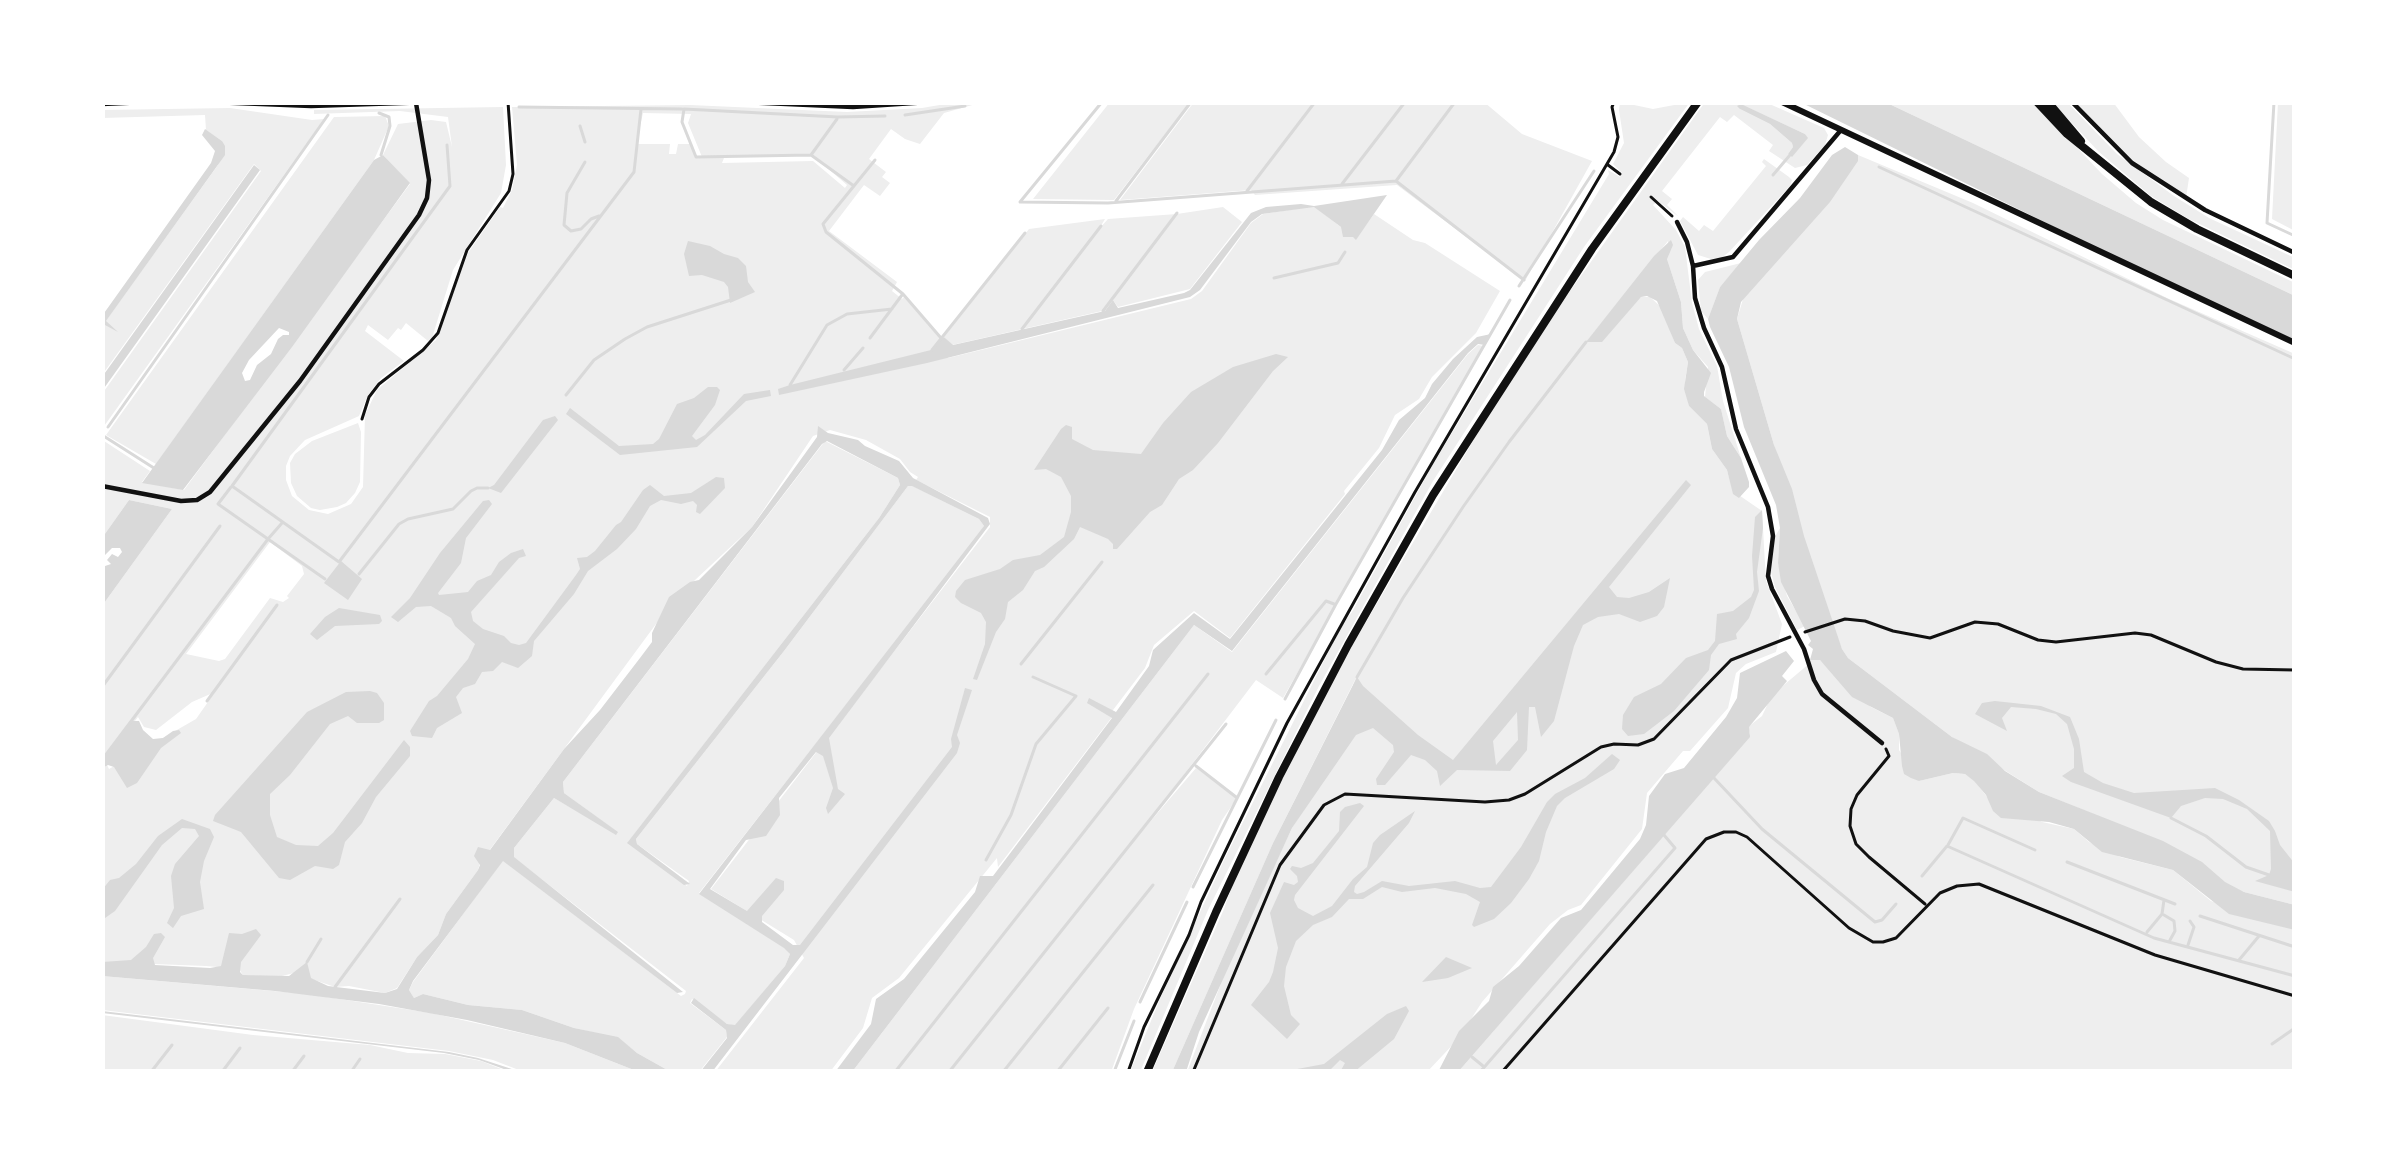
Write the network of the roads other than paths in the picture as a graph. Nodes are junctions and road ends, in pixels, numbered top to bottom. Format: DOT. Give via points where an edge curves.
graph roads {
  1 [pos="146,102"];
  2 [pos="211,102"];
  3 [pos="432,102"];
  4 [pos="508,102"];
  5 [pos="742,102"];
  6 [pos="929,102"];
  7 [pos="1644,102"];
  8 [pos="1668,102"];
  9 [pos="1698,102"];
  10 [pos="1782,102"];
  11 [pos="2037,102"];
  12 [pos="2048,102"];
  13 [pos="2072,102"];
  14 [pos="416,103"];
  15 [pos="102,104"];
  16 [pos="1841,130"];
  17 [pos="2094,156"];
  18 [pos="1677,222"];
  19 [pos="2295,253"];
  20 [pos="1694,266"];
  21 [pos="2295,276"];
  22 [pos="2295,343"];
  23 [pos="362,418"];
  24 [pos="102,486"];
  25 [pos="1882,742"];
  26 [pos="1147,1072"];
  1 -- 15 [label="street"];
  2 -- 14 [label="street"];
  3 -- 14 [label="street"];
  4 -- 23 [label="lane" via="508,191 467,250 438,333 379,383"];
  5 -- 6 [label="street"];
  7 -- 8 [label="street"];
  9 -- 26 [label="main road" via="1433,495 1269,799"];
  10 -- 16 [label="street"];
  11 -- 17 [label="main road"];
  12 -- 17 [label="main road"];
  13 -- 19 [label="street" via="2132,163"];
  14 -- 24 [label="street" via="429,180 419,215 210,492 181,501"];
  16 -- 20 [label="street" via="1733,257"];
  16 -- 22 [label="street"];
  17 -- 21 [label="main road" via="2169,214"];
  18 -- 20 [label="street"];
  20 -- 25 [label="street" via="1694,298 1768,507 1772,589 1822,694"];
}
